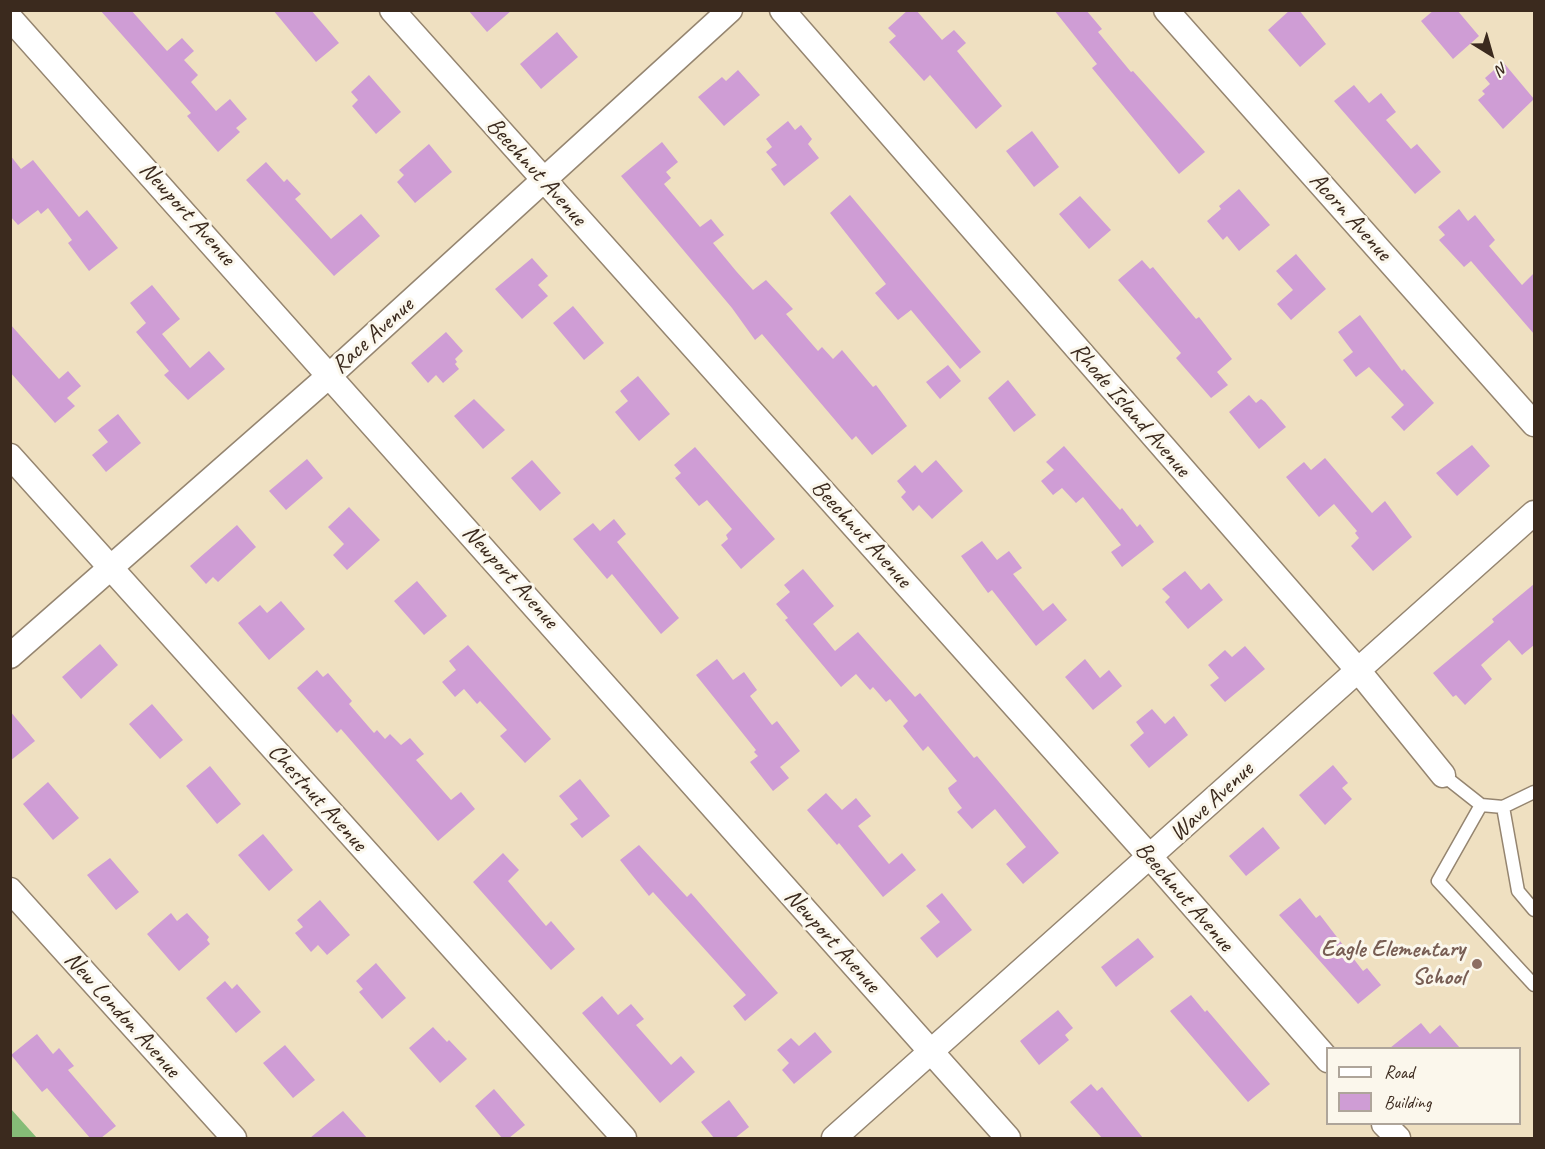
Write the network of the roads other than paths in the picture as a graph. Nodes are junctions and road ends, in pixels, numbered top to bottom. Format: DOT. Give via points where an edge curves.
graph roads {
  1 [pos="392,10"];
  2 [pos="730,10"];
  3 [pos="782,10"];
  4 [pos="1166,10"];
  5 [pos="10,18"];
  6 [pos="545,182"];
  7 [pos="330,375"];
  8 [pos="1534,424"];
  9 [pos="10,456"];
  10 [pos="1534,513"];
  11 [pos="109,567"];
  12 [pos="10,656"];
  13 [pos="1357,669"];
  14 [pos="1443,775"];
  15 [pos="1534,792"];
  16 [pos="1482,806"];
  17 [pos="1503,807"];
  18 [pos="1151,858"];
  19 [pos="10,890"];
  20 [pos="1534,910"];
  21 [pos="1534,985"];
  22 [pos="932,1053"];
  23 [pos="1326,1058"];
  24 [pos="1385,1125"];
  25 [pos="234,1138"];
  26 [pos="624,1138"];
  27 [pos="834,1138"];
  28 [pos="1008,1138"];
  29 [pos="1398,1138"];
  1 -- 6 [label="street, Beechnut Avenue"];
  2 -- 6 [label="street, Race Avenue"];
  3 -- 13 [label="street, Rhode Island Avenue"];
  4 -- 8 [label="street, Acorn Avenue"];
  5 -- 7 [label="street, Newport Avenue"];
  6 -- 7 [label="street, Race Avenue"];
  6 -- 18 [label="street, Beechnut Avenue"];
  7 -- 11 [label="street, Race Avenue"];
  7 -- 22 [label="street, Newport Avenue"];
  9 -- 11 [label="street, Chestnut Avenue"];
  10 -- 13 [label="street, Wave Avenue"];
  11 -- 12 [label="street, Race Avenue"];
  11 -- 26 [label="street, Chestnut Avenue"];
  13 -- 14 [label="street, Rhode Island Avenue"];
  13 -- 18 [label="street, Wave Avenue"];
  14 -- 16 [label="lane, Rhode Island Avenue"];
  15 -- 17 [label="lane"];
  16 -- 17 [label="lane"];
  16 -- 21 [label="lane" via="1438,881"];
  17 -- 20 [label="lane" via="1518,891"];
  18 -- 22 [label="street, Wave Avenue"];
  18 -- 23 [label="street, Beechnut Avenue"];
  19 -- 25 [label="street, New London Avenue"];
  22 -- 27 [label="street, Wave Avenue"];
  22 -- 28 [label="street, Newport Avenue"];
  24 -- 29 [label="street"];
}
